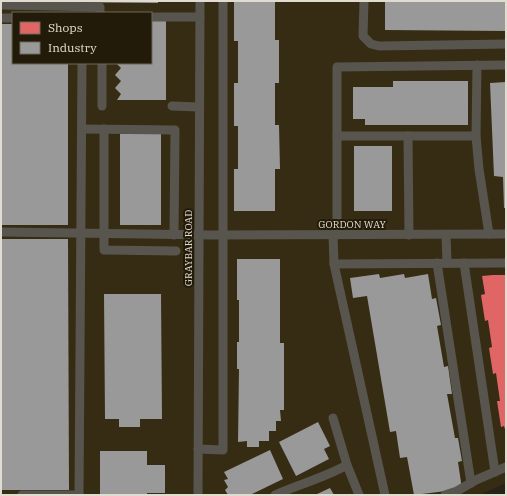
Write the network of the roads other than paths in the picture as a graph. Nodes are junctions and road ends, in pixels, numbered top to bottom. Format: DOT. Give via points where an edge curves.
graph roads {
  1 [pos="200,1"];
  2 [pos="223,1"];
  3 [pos="364,1"];
  4 [pos="1,5"];
  5 [pos="100,12"];
  6 [pos="152,17"];
  7 [pos="200,17"];
  8 [pos="1,18"];
  9 [pos="12,18"];
  10 [pos="506,44"];
  11 [pos="82,64"];
  12 [pos="102,64"];
  13 [pos="477,65"];
  14 [pos="506,65"];
  15 [pos="102,106"];
  16 [pos="172,106"];
  17 [pos="199,107"];
  18 [pos="82,129"];
  19 [pos="104,129"];
  20 [pos="337,136"];
  21 [pos="408,136"];
  22 [pos="476,136"];
  23 [pos="1,232"];
  24 [pos="81,233"];
  25 [pos="104,234"];
  26 [pos="409,234"];
  27 [pos="446,234"];
  28 [pos="489,234"];
  29 [pos="506,234"];
  30 [pos="174,235"];
  31 [pos="198,235"];
  32 [pos="224,235"];
  33 [pos="335,235"];
  34 [pos="176,251"];
  35 [pos="437,263"];
  36 [pos="447,263"];
  37 [pos="464,263"];
  38 [pos="506,263"];
  39 [pos="334,264"];
  40 [pos="333,418"];
  41 [pos="198,450"];
  42 [pos="347,465"];
  43 [pos="506,467"];
  44 [pos="495,472"];
  45 [pos="471,483"];
  46 [pos="22,495"];
  47 [pos="198,495"];
  48 [pos="275,495"];
  49 [pos="359,495"];
  50 [pos="385,495"];
  51 [pos="446,495"];
  1 -- 7 [label="street, GRAYBAR ROAD"];
  2 -- 32 [label="street"];
  3 -- 10 [label="street" via="363,36 371,44"];
  4 -- 5 [label="street" via="100,7"];
  6 -- 7 [label="street"];
  7 -- 17 [label="street, GRAYBAR ROAD"];
  8 -- 9 [label="street"];
  11 -- 18 [label="street"];
  12 -- 15 [label="street"];
  13 -- 14 [label="street"];
  13 -- 20 [label="street" via="337,67"];
  13 -- 22 [label="street"];
  16 -- 17 [label="street"];
  17 -- 31 [label="street, GRAYBAR ROAD"];
  18 -- 19 [label="street"];
  18 -- 24 [label="street"];
  19 -- 25 [label="street"];
  19 -- 30 [label="street" via="175,130"];
  20 -- 21 [label="street"];
  20 -- 33 [label="street"];
  21 -- 22 [label="street"];
  21 -- 26 [label="street"];
  22 -- 28 [label="street"];
  23 -- 24 [label="street, GORDON WAY"];
  24 -- 25 [label="street, GORDON WAY"];
  24 -- 46 [label="street" via="79,495"];
  25 -- 30 [label="street, GORDON WAY"];
  25 -- 34 [label="street" via="104,250"];
  26 -- 27 [label="street, GORDON WAY"];
  26 -- 33 [label="street, GORDON WAY"];
  27 -- 28 [label="street, GORDON WAY"];
  27 -- 36 [label="street"];
  28 -- 29 [label="street, GORDON WAY"];
  30 -- 31 [label="street, GORDON WAY"];
  31 -- 32 [label="street, GORDON WAY"];
  31 -- 41 [label="street, GRAYBAR ROAD"];
  32 -- 33 [label="street, GORDON WAY"];
  32 -- 41 [label="street" via="223,450"];
  33 -- 39 [label="street"];
  35 -- 36 [label="street"];
  35 -- 39 [label="street"];
  35 -- 45 [label="street"];
  36 -- 37 [label="street"];
  37 -- 38 [label="street"];
  37 -- 44 [label="street"];
  39 -- 50 [label="street"];
  40 -- 42 [label="street"];
  41 -- 47 [label="street, GRAYBAR ROAD"];
  42 -- 48 [label="street" via="327,476 304,482"];
  42 -- 49 [label="street"];
  43 -- 44 [label="street"];
  44 -- 45 [label="street"];
  45 -- 51 [label="street"];
}
